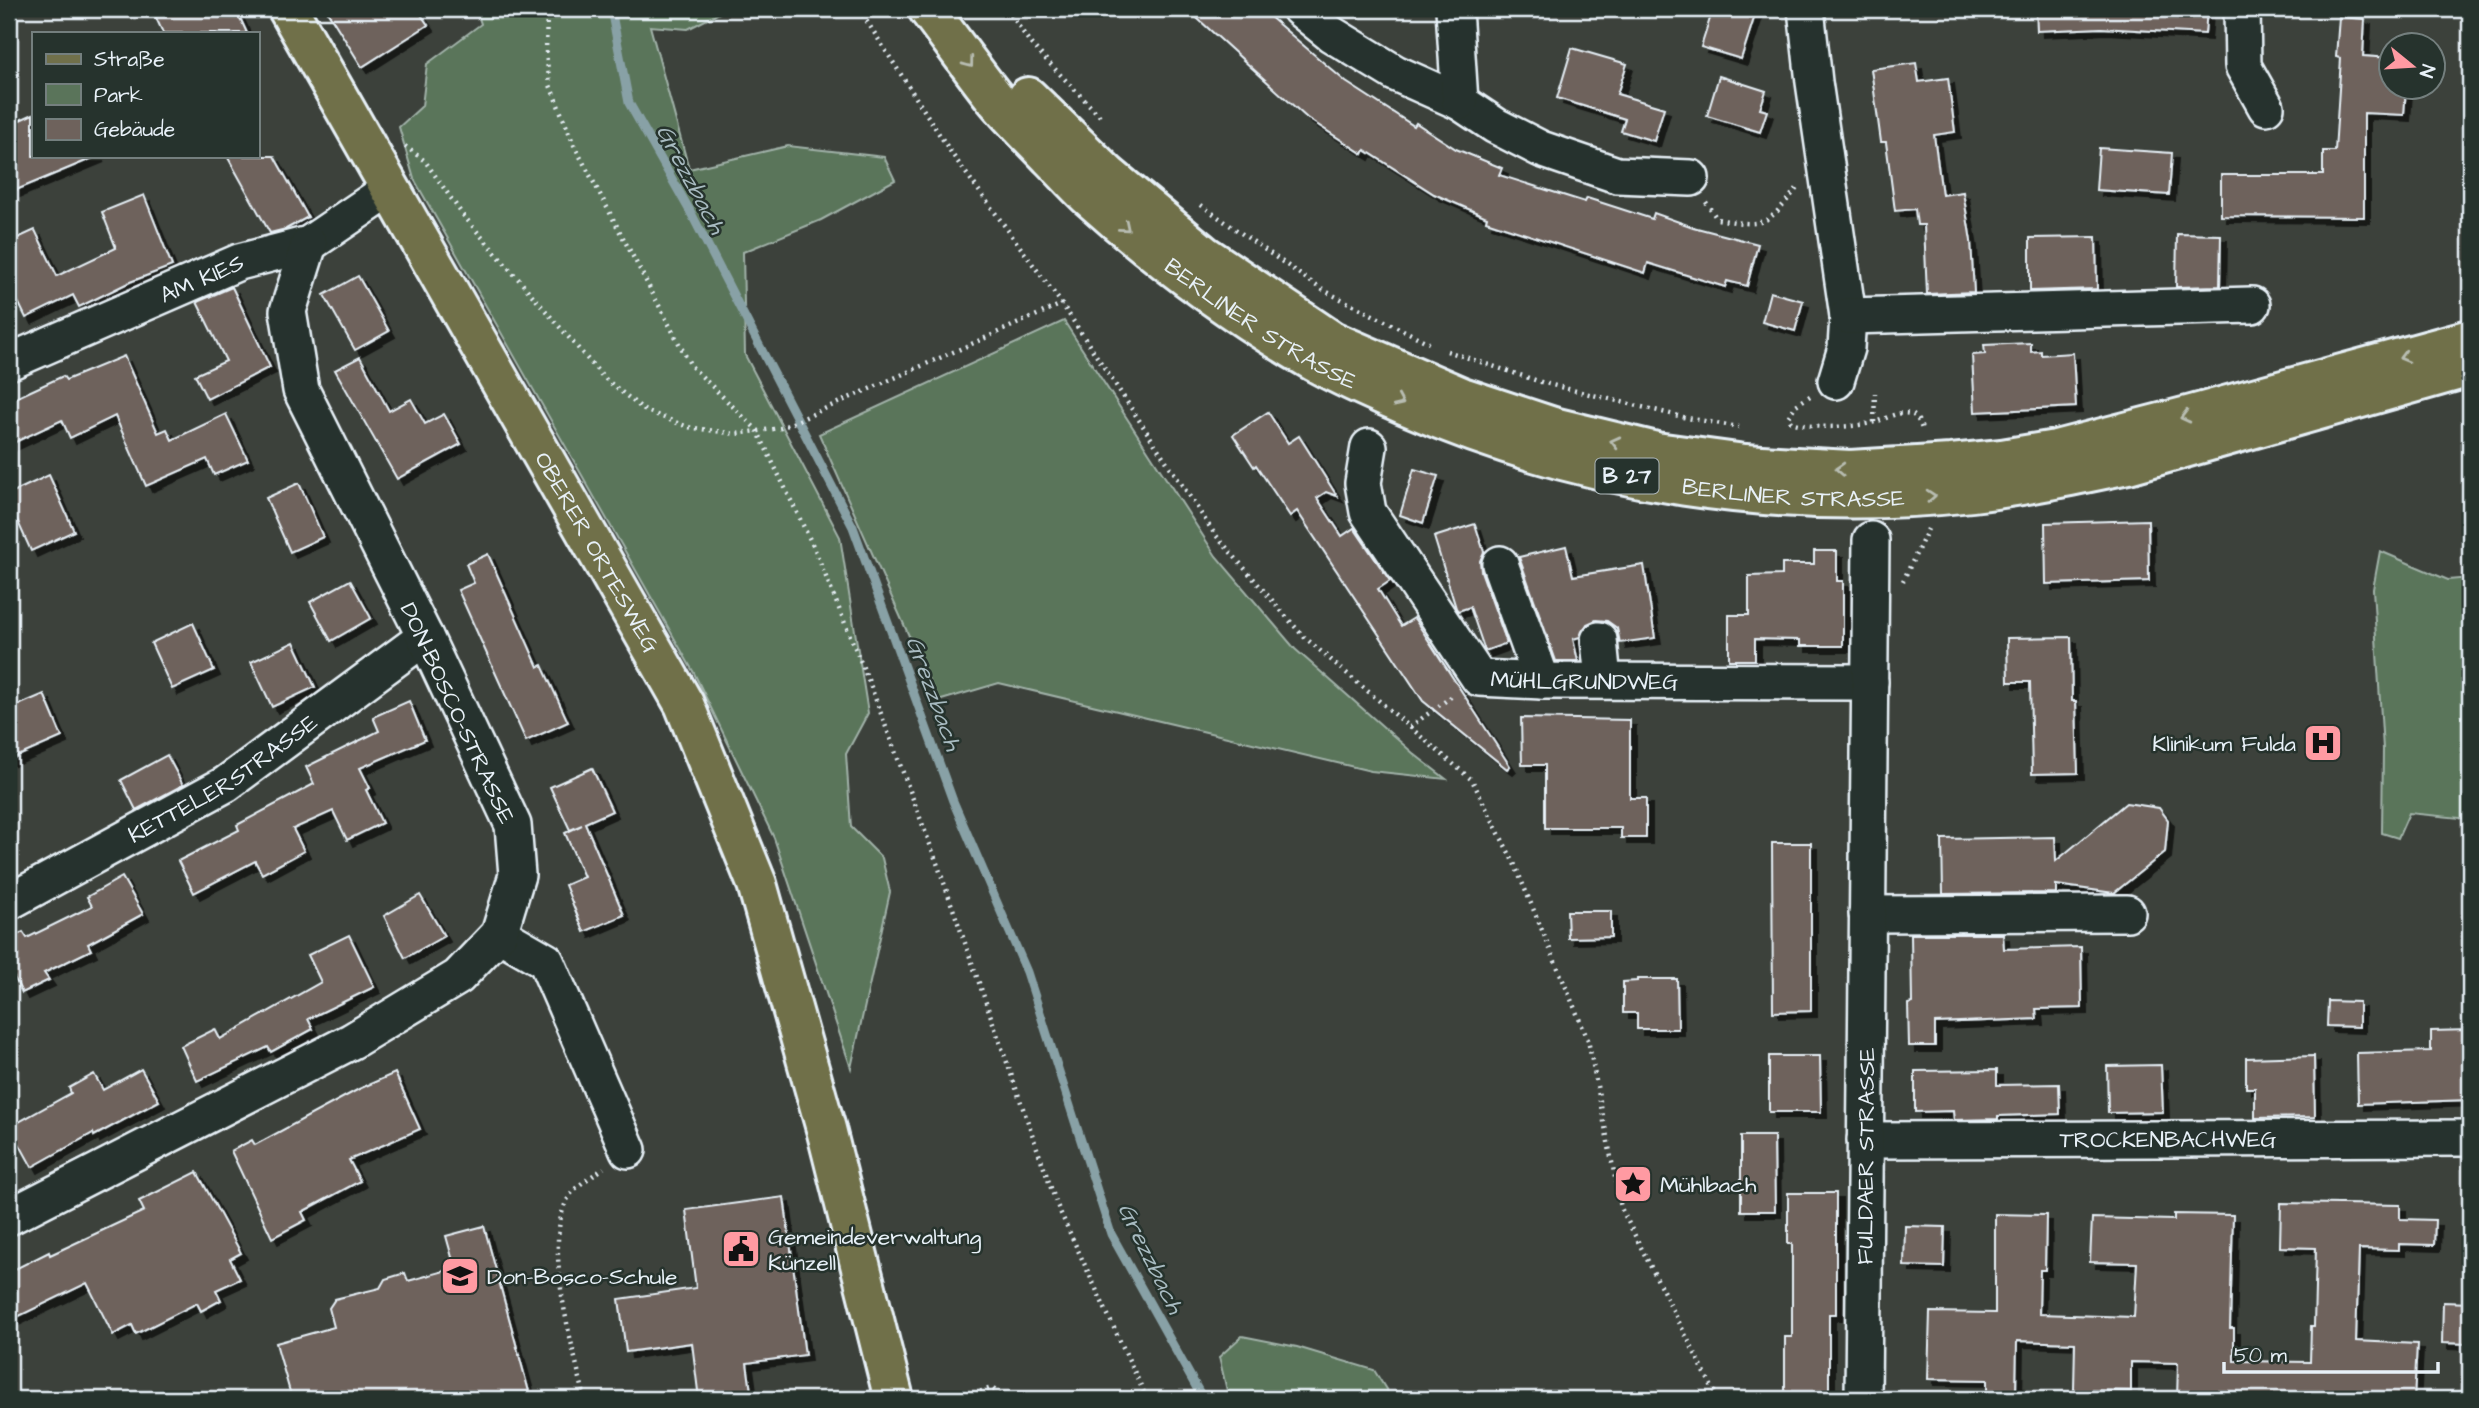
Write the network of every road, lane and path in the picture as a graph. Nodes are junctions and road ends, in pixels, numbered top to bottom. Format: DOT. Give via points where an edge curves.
graph roads {
  1 [pos="288,9"];
  2 [pos="547,9"];
  3 [pos="859,9"];
  4 [pos="928,9"];
  5 [pos="961,9"];
  6 [pos="1007,9"];
  7 [pos="1300,9"];
  8 [pos="1454,9"];
  9 [pos="1806,9"];
  10 [pos="2242,9"];
  11 [pos="1460,103"];
  12 [pos="2266,107"];
  13 [pos="1102,119"];
  14 [pos="398,140"];
  15 [pos="1691,178"];
  16 [pos="1805,179"];
  17 [pos="390,189"];
  18 [pos="1195,201"];
  19 [pos="1717,219"];
  20 [pos="309,244"];
  21 [pos="1062,304"];
  22 [pos="2252,305"];
  23 [pos="1848,316"];
  24 [pos="2470,340"];
  25 [pos="1432,345"];
  26 [pos="1444,350"];
  27 [pos="9,362"];
  28 [pos="2470,367"];
  29 [pos="1836,381"];
  30 [pos="1875,393"];
  31 [pos="1874,422"];
  32 [pos="1746,429"];
  33 [pos="1922,429"];
  34 [pos="757,430"];
  35 [pos="1370,447"];
  36 [pos="1933,519"];
  37 [pos="1871,540"];
  38 [pos="1500,564"];
  39 [pos="1871,613"];
  40 [pos="425,637"];
  41 [pos="1599,640"];
  42 [pos="1479,678"];
  43 [pos="1603,680"];
  44 [pos="1542,681"];
  45 [pos="1870,682"];
  46 [pos="1410,727"];
  47 [pos="9,902"];
  48 [pos="2127,913"];
  49 [pos="1867,914"];
  50 [pos="499,934"];
  51 [pos="2470,1138"];
  52 [pos="1865,1140"];
  53 [pos="628,1150"];
  54 [pos="9,1217"];
  55 [pos="585,1399"];
  56 [pos="894,1399"];
  57 [pos="962,1399"];
  58 [pos="1005,1399"];
  59 [pos="1021,1399"];
  60 [pos="1045,1399"];
  61 [pos="1147,1399"];
  62 [pos="1718,1399"];
  63 [pos="1863,1399"];
  1 -- 17 [label="main road, OBERER ORTESWEG"];
  2 -- 34 [label="path" via="550,85 574,145 691,366"];
  3 -- 21 [label="path" via="952,155"];
  4 -- 28 [label="main road, BERLINER STRASSE / B 27, one-way" via="995,99 1086,195 1240,316 1319,364 1459,428 1617,474 1769,496 1874,498 1973,492 2127,464"];
  24 -- 5 [label="main road, BERLINER STRASSE / B 27, one-way" via="2155,425 2003,459 1850,470 1656,453 1553,427 1462,397 1332,341 1204,255 1108,175 1015,84"];
  6 -- 13 [label="path" via="1031,44"];
  7 -- 11 [label="street" via="1395,73"];
  8 -- 11 [label="street"];
  9 -- 23 [label="street"];
  10 -- 12 [label="street" via="2243,66"];
  11 -- 15 [label="street" via="1541,149 1617,175"];
  14 -- 34 [label="path" via="425,161 462,214 603,377 644,410 688,427 735,434"];
  16 -- 19 [label="path" via="1768,220 1758,224"];
  17 -- 20 [label="street, AM KIES"];
  17 -- 56 [label="main road, OBERER ORTESWEG" via="684,704 757,884 826,1129"];
  18 -- 25 [label="path" via="1321,289"];
  20 -- 27 [label="street, AM KIES" via="239,262"];
  20 -- 40 [label="street, DON-BOSCO-STRASSE" via="288,311 300,390"];
  21 -- 34 [label="path" via="781,428"];
  21 -- 46 [label="path" via="1214,533 1303,636"];
  22 -- 23 [label="street"];
  23 -- 29 [label="street" via="1846,348"];
  26 -- 32 [label="path" via="1544,383"];
  29 -- 31 [label="path" via="1796,405 1788,419 1794,424 1829,426"];
  30 -- 31 [label="path"];
  31 -- 33 [label="path" via="1892,415 1912,415"];
  34 -- 61 [label="path" via="815,550 871,687 1057,1205"];
  35 -- 42 [label="street, MÜHLGRUNDWEG" via="1363,483 1368,512"];
  36 -- 39 [label="path" via="1900,586"];
  37 -- 39 [label="street, FULDAER STRASSE"];
  38 -- 44 [label="street"];
  39 -- 45 [label="street, FULDAER STRASSE"];
  40 -- 47 [label="street, KETTELERSTRASSE" via="226,784"];
  40 -- 50 [label="street, DON-BOSCO-STRASSE" via="513,825 517,876"];
  41 -- 43 [label="street"];
  42 -- 44 [label="street, MÜHLGRUNDWEG"];
  42 -- 46 [label="path"];
  43 -- 44 [label="street, MÜHLGRUNDWEG"];
  43 -- 45 [label="street, MÜHLGRUNDWEG"];
  45 -- 49 [label="street, FULDAER STRASSE"];
  46 -- 62 [label="path" via="1472,780 1514,863 1588,1040 1621,1208"];
  48 -- 49 [label="street"];
  49 -- 52 [label="street, FULDAER STRASSE"];
  50 -- 53 [label="street" via="546,961"];
  50 -- 54 [label="street, DON-BOSCO-STRASSE" via="458,977 352,1041"];
  51 -- 52 [label="street, TROCKENBACHWEG"];
  52 -- 63 [label="street, FULDAER STRASSE"];
  53 -- 55 [label="path" via="571,1194 562,1213 562,1308"];
  57 -- 58 [label="path" via="992,1388"];
  59 -- 60 [label="path" via="1042,1395"];
}
